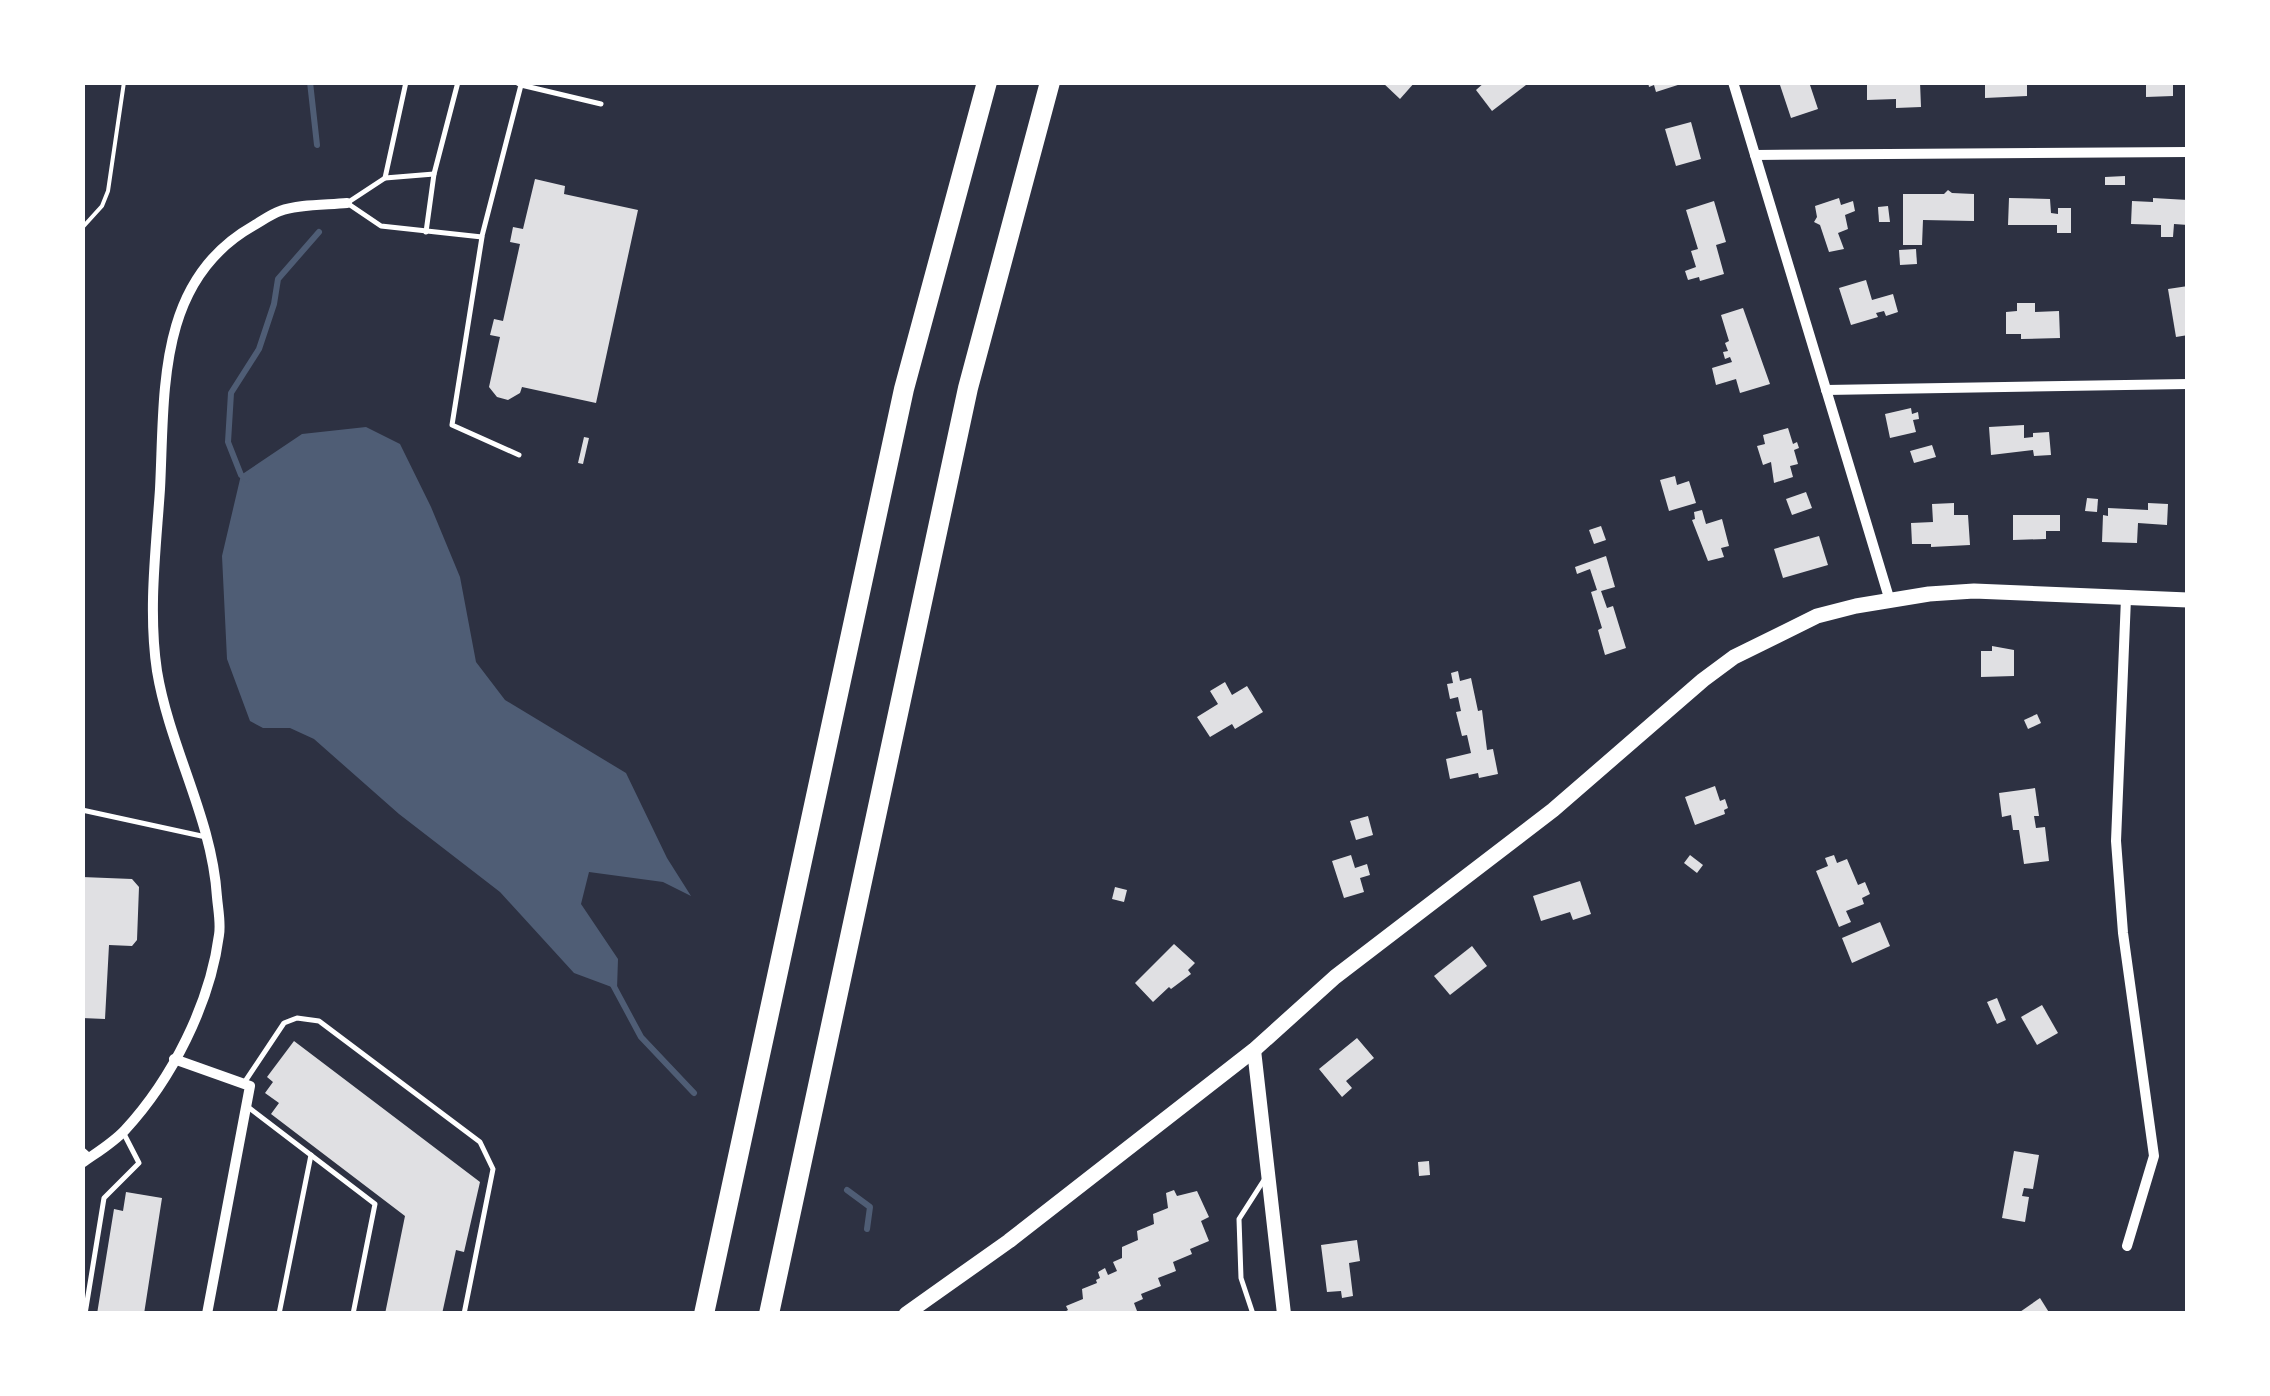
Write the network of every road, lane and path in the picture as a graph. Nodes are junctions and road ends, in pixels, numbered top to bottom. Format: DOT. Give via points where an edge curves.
graph roads {
  1 [pos="124,82"];
  2 [pos="406,82"];
  3 [pos="458,82"];
  4 [pos="987,82"];
  5 [pos="1050,82"];
  6 [pos="1733,82"];
  7 [pos="519,84"];
  8 [pos="601,104"];
  9 [pos="2188,152"];
  10 [pos="1755,155"];
  11 [pos="434,174"];
  12 [pos="385,178"];
  13 [pos="348,203"];
  14 [pos="82,228"];
  15 [pos="426,232"];
  16 [pos="482,238"];
  17 [pos="2188,384"];
  18 [pos="1826,390"];
  19 [pos="519,455"];
  20 [pos="2126,598"];
  21 [pos="2188,600"];
  22 [pos="1890,601"];
  23 [pos="82,810"];
  24 [pos="207,837"];
  25 [pos="1254,1050"];
  26 [pos="174,1059"];
  27 [pos="243,1084"];
  28 [pos="246,1106"];
  29 [pos="123,1132"];
  30 [pos="312,1155"];
  31 [pos="85,1156"];
  32 [pos="1268,1173"];
  33 [pos="2126,1246"];
  34 [pos="86,1314"];
  35 [pos="207,1314"];
  36 [pos="279,1314"];
  37 [pos="353,1314"];
  38 [pos="464,1314"];
  39 [pos="704,1314"];
  40 [pos="768,1314"];
  41 [pos="906,1314"];
  42 [pos="1253,1314"];
  43 [pos="1284,1314"];
  1 -- 14 [label="path" via="108,191"];
  2 -- 12 [label="lane"];
  3 -- 11 [label="lane"];
  4 -- 39 [label="highway" via="904,390"];
  5 -- 40 [label="highway" via="968,388"];
  6 -- 10 [label="street"];
  7 -- 8 [label="lane"];
  7 -- 16 [label="lane"];
  9 -- 10 [label="street"];
  10 -- 18 [label="street"];
  11 -- 12 [label="lane"];
  11 -- 15 [label="lane"];
  12 -- 13 [label="lane"];
  13 -- 15 [label="lane" via="382,226"];
  13 -- 24 [label="street" via="280,210 237,235 187,290 175,328 166,379 153,612 169,724"];
  15 -- 16 [label="lane"];
  16 -- 19 [label="lane" via="452,425"];
  17 -- 18 [label="street"];
  18 -- 22 [label="street"];
  20 -- 21 [label="main road"];
  20 -- 22 [label="main road" via="1974,591"];
  20 -- 33 [label="street" via="2116,842 2154,1156"];
  22 -- 25 [label="main road" via="1817,616 1734,656 1553,810 1335,977"];
  23 -- 24 [label="lane"];
  24 -- 26 [label="street" via="220,933 192,1028"];
  25 -- 32 [label="street"];
  25 -- 41 [label="main road"];
  26 -- 27 [label="street"];
  26 -- 29 [label="street"];
  27 -- 28 [label="street" via="250,1086"];
  27 -- 38 [label="lane" via="284,1024 319,1021 480,1142 493,1169"];
  28 -- 30 [label="lane"];
  28 -- 35 [label="street"];
  29 -- 31 [label="street"];
  29 -- 34 [label="lane" via="139,1163 104,1198"];
  30 -- 36 [label="lane"];
  30 -- 37 [label="lane" via="375,1204"];
  32 -- 42 [label="lane" via="1238,1219 1241,1278"];
  32 -- 43 [label="street"];
}
